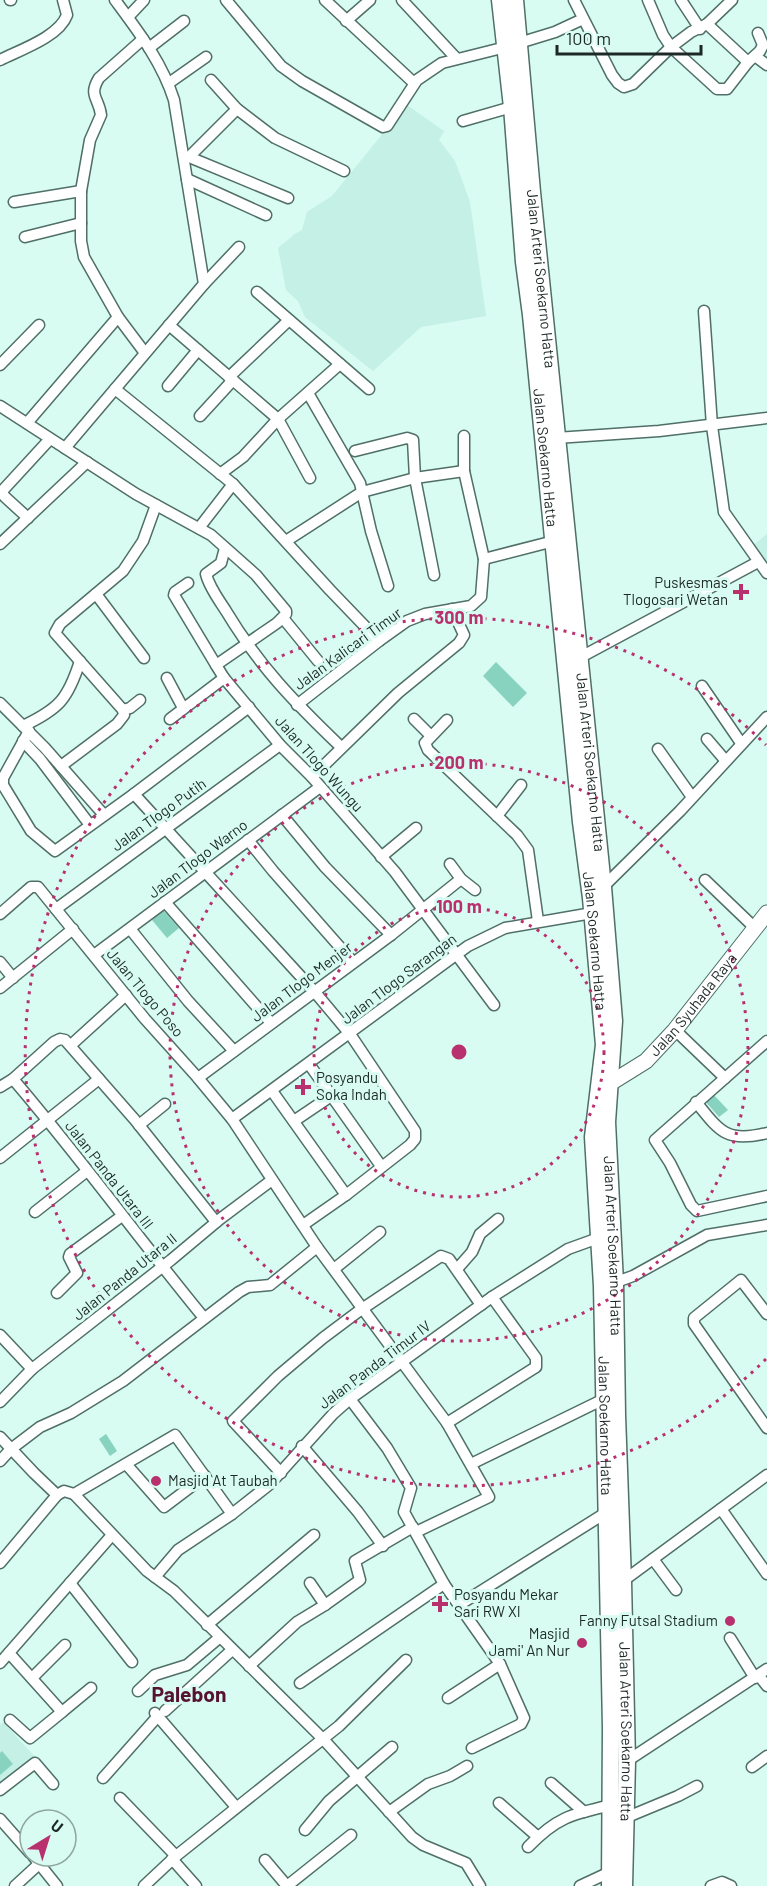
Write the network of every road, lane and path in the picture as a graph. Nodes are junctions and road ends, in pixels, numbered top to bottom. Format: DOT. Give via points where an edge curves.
graph roads {
  1 [pos="63,0"];
  2 [pos="115,0"];
  3 [pos="144,0"];
  4 [pos="226,0"];
  5 [pos="325,0"];
  6 [pos="370,0"];
  7 [pos="402,0"];
  8 [pos="500,0"];
  9 [pos="515,0"];
  10 [pos="574,0"];
  11 [pos="648,0"];
  12 [pos="681,0"];
  13 [pos="732,0"];
  14 [pos="128,17"];
  15 [pos="583,20"];
  16 [pos="184,21"];
  17 [pos="346,21"];
  18 [pos="704,27"];
  19 [pos="758,33"];
  20 [pos="146,43"];
  21 [pos="512,45"];
  22 [pos="671,46"];
  23 [pos="206,57"];
  24 [pos="456,58"];
  25 [pos="0,59"];
  26 [pos="752,59"];
  27 [pos="767,65"];
  28 [pos="211,80"];
  29 [pos="169,83"];
  30 [pos="414,83"];
  31 [pos="512,107"];
  32 [pos="237,109"];
  33 [pos="463,121"];
  34 [pos="186,158"];
  35 [pos="344,171"];
  36 [pos="187,179"];
  37 [pos="81,190"];
  38 [pos="525,193"];
  39 [pos="288,198"];
  40 [pos="14,202"];
  41 [pos="266,215"];
  42 [pos="81,223"];
  43 [pos="25,237"];
  44 [pos="239,247"];
  45 [pos="204,284"];
  46 [pos="257,292"];
  47 [pos="704,311"];
  48 [pos="118,317"];
  49 [pos="288,320"];
  50 [pos="39,325"];
  51 [pos="169,325"];
  52 [pos="198,350"];
  53 [pos="145,353"];
  54 [pos="340,364"];
  55 [pos="0,365"];
  56 [pos="231,378"];
  57 [pos="168,386"];
  58 [pos="115,389"];
  59 [pos="369,389"];
  60 [pos="308,393"];
  61 [pos="0,406"];
  62 [pos="200,416"];
  63 [pos="278,418"];
  64 [pos="767,418"];
  65 [pos="27,423"];
  66 [pos="712,426"];
  67 [pos="464,436"];
  68 [pos="556,438"];
  69 [pos="50,439"];
  70 [pos="65,448"];
  71 [pos="355,451"];
  72 [pos="87,462"];
  73 [pos="464,471"];
  74 [pos="220,474"];
  75 [pos="310,478"];
  76 [pos="416,478"];
  77 [pos="233,484"];
  78 [pos="362,492"];
  79 [pos="156,506"];
  80 [pos="28,518"];
  81 [pos="199,528"];
  82 [pos="560,540"];
  83 [pos="286,541"];
  84 [pos="0,544"];
  85 [pos="225,548"];
  86 [pos="484,559"];
  87 [pos="758,562"];
  88 [pos="767,573"];
  89 [pos="434,574"];
  90 [pos="188,583"];
  91 [pos="388,586"];
  92 [pos="96,594"];
  93 [pos="452,609"];
  94 [pos="283,618"];
  95 [pos="379,640"];
  96 [pos="246,645"];
  97 [pos="144,658"];
  98 [pos="579,658"];
  99 [pos="80,660"];
  100 [pos="318,661"];
  101 [pos="216,665"];
  102 [pos="167,678"];
  103 [pos="224,678"];
  104 [pos="702,686"];
  105 [pos="140,700"];
  106 [pos="0,704"];
  107 [pos="297,705"];
  108 [pos="249,707"];
  109 [pos="183,708"];
  110 [pos="123,710"];
  111 [pos="767,717"];
  112 [pos="170,719"];
  113 [pos="414,719"];
  114 [pos="447,720"];
  115 [pos="25,733"];
  116 [pos="430,735"];
  117 [pos="707,738"];
  118 [pos="741,743"];
  119 [pos="280,745"];
  120 [pos="341,747"];
  121 [pos="658,748"];
  122 [pos="725,760"];
  123 [pos="61,766"];
  124 [pos="312,777"];
  125 [pos="521,785"];
  126 [pos="320,787"];
  127 [pos="134,794"];
  128 [pos="692,797"];
  129 [pos="104,815"];
  130 [pos="282,815"];
  131 [pos="496,816"];
  132 [pos="90,825"];
  133 [pos="166,828"];
  134 [pos="416,828"];
  135 [pos="248,840"];
  136 [pos="381,857"];
  137 [pos="450,864"];
  138 [pos="204,873"];
  139 [pos="461,879"];
  140 [pos="705,880"];
  141 [pos="475,890"];
  142 [pos="165,902"];
  143 [pos="597,902"];
  144 [pos="56,909"];
  145 [pos="423,910"];
  146 [pos="767,913"];
  147 [pos="0,914"];
  148 [pos="538,921"];
  149 [pos="755,928"];
  150 [pos="73,929"];
  151 [pos="131,930"];
  152 [pos="391,935"];
  153 [pos="457,953"];
  154 [pos="94,955"];
  155 [pos="0,962"];
  156 [pos="353,962"];
  157 [pos="13,978"];
  158 [pos="0,988"];
  159 [pos="314,991"];
  160 [pos="126,995"];
  161 [pos="494,1005"];
  162 [pos="271,1023"];
  163 [pos="675,1030"];
  164 [pos="350,1034"];
  165 [pos="767,1041"];
  166 [pos="67,1042"];
  167 [pos="234,1052"];
  168 [pos="309,1064"];
  169 [pos="198,1078"];
  170 [pos="725,1078"];
  171 [pos="13,1079"];
  172 [pos="99,1079"];
  173 [pos="609,1084"];
  174 [pos="0,1086"];
  175 [pos="272,1090"];
  176 [pos="331,1096"];
  177 [pos="696,1102"];
  178 [pos="165,1104"];
  179 [pos="232,1119"];
  180 [pos="48,1121"];
  181 [pos="294,1121"];
  182 [pos="139,1125"];
  183 [pos="767,1133"];
  184 [pos="0,1158"];
  185 [pos="381,1166"];
  186 [pos="87,1172"];
  187 [pos="272,1180"];
  188 [pos="346,1195"];
  189 [pos="767,1196"];
  190 [pos="35,1212"];
  191 [pos="122,1216"];
  192 [pos="498,1219"];
  193 [pos="216,1222"];
  194 [pos="303,1225"];
  195 [pos="767,1225"];
  196 [pos="380,1232"];
  197 [pos="605,1236"];
  198 [pos="316,1247"];
  199 [pos="162,1267"];
  200 [pos="334,1269"];
  201 [pos="457,1269"];
  202 [pos="609,1285"];
  203 [pos="57,1293"];
  204 [pos="492,1297"];
  205 [pos="481,1305"];
  206 [pos="362,1309"];
  207 [pos="767,1314"];
  208 [pos="204,1318"];
  209 [pos="0,1335"];
  210 [pos="401,1362"];
  211 [pos="32,1369"];
  212 [pos="350,1399"];
  213 [pos="604,1399"];
  214 [pos="0,1402"];
  215 [pos="447,1423"];
  216 [pos="766,1426"];
  217 [pos="0,1437"];
  218 [pos="302,1446"];
  219 [pos="11,1449"];
  220 [pos="0,1461"];
  221 [pos="126,1464"];
  222 [pos="471,1464"];
  223 [pos="281,1473"];
  224 [pos="767,1475"];
  225 [pos="205,1476"];
  226 [pos="74,1494"];
  227 [pos="57,1495"];
  228 [pos="721,1509"];
  229 [pos="607,1512"];
  230 [pos="232,1514"];
  231 [pos="414,1530"];
  232 [pos="112,1535"];
  233 [pos="314,1535"];
  234 [pos="383,1546"];
  235 [pos="653,1559"];
  236 [pos="0,1563"];
  237 [pos="767,1575"];
  238 [pos="155,1577"];
  239 [pos="623,1581"];
  240 [pos="70,1583"];
  241 [pos="310,1583"];
  242 [pos="444,1584"];
  243 [pos="676,1590"];
  244 [pos="325,1605"];
  245 [pos="459,1605"];
  246 [pos="207,1625"];
  247 [pos="219,1638"];
  248 [pos="730,1638"];
  249 [pos="65,1645"];
  250 [pos="232,1650"];
  251 [pos="9,1653"];
  252 [pos="406,1660"];
  253 [pos="132,1662"];
  254 [pos="0,1663"];
  255 [pos="500,1664"];
  256 [pos="249,1666"];
  257 [pos="618,1667"];
  258 [pos="760,1674"];
  259 [pos="32,1678"];
  260 [pos="300,1683"];
  261 [pos="767,1686"];
  262 [pos="91,1688"];
  263 [pos="138,1690"];
  264 [pos="448,1698"];
  265 [pos="62,1712"];
  266 [pos="159,1713"];
  267 [pos="10,1720"];
  268 [pos="324,1740"];
  269 [pos="392,1747"];
  270 [pos="472,1748"];
  271 [pos="767,1756"];
  272 [pos="627,1761"];
  273 [pos="467,1766"];
  274 [pos="752,1767"];
  275 [pos="358,1777"];
  276 [pos="103,1778"];
  277 [pos="551,1783"];
  278 [pos="52,1784"];
  279 [pos="697,1786"];
  280 [pos="0,1790"];
  281 [pos="120,1798"];
  282 [pos="499,1803"];
  283 [pos="612,1806"];
  284 [pos="236,1807"];
  285 [pos="389,1812"];
  286 [pos="584,1812"];
  287 [pos="625,1818"];
  288 [pos="0,1820"];
  289 [pos="305,1830"];
  290 [pos="351,1835"];
  291 [pos="538,1837"];
  292 [pos="18,1840"];
  293 [pos="528,1847"];
  294 [pos="174,1858"];
  295 [pos="265,1860"];
  296 [pos="27,1868"];
  297 [pos="42,1868"];
  298 [pos="610,1879"];
  299 [pos="15,1886"];
  300 [pos="57,1886"];
  301 [pos="144,1886"];
  302 [pos="196,1886"];
  303 [pos="287,1886"];
  304 [pos="480,1886"];
  305 [pos="580,1886"];
  306 [pos="624,1886"];
  307 [pos="711,1886"];
  308 [pos="731,1886"];
  1 -- 25 [label="street" via="67,15 61,26"];
  2 -- 14 [label="street"];
  3 -- 14 [label="street"];
  4 -- 30 [label="street" via="281,66 385,127"];
  5 -- 17 [label="street"];
  6 -- 17 [label="street"];
  7 -- 24 [label="street"];
  8 -- 21 [label="main road, Jalan Soekarno Hatta"];
  9 -- 21 [label="main road, Jalan Arteri Soekarno Hatta"];
  10 -- 15 [label="street"];
  11 -- 22 [label="street"];
  12 -- 18 [label="street"];
  13 -- 18 [label="street"];
  14 -- 20 [label="street"];
  15 -- 21 [label="street"];
  15 -- 22 [label="street" via="612,75 624,87 633,84"];
  16 -- 20 [label="street"];
  17 -- 30 [label="street"];
  18 -- 22 [label="street"];
  18 -- 26 [label="street"];
  19 -- 26 [label="street" via="763,45"];
  20 -- 29 [label="street"];
  20 -- 37 [label="street" via="94,86 93,95 101,115 90,140"];
  21 -- 24 [label="street"];
  21 -- 31 [label="main road, Jalan Soekarno Hatta"];
  21 -- 38 [label="main road, Jalan Arteri Soekarno Hatta"];
  22 -- 26 [label="street" via="722,90"];
  23 -- 29 [label="street"];
  24 -- 30 [label="street"];
  26 -- 27 [label="street"];
  28 -- 32 [label="street"];
  29 -- 34 [label="street"];
  31 -- 33 [label="street"];
  31 -- 38 [label="main road, Jalan Soekarno Hatta"];
  32 -- 34 [label="street"];
  32 -- 35 [label="street" via="275,138"];
  34 -- 36 [label="street"];
  34 -- 39 [label="street"];
  36 -- 41 [label="street"];
  36 -- 45 [label="street"];
  37 -- 40 [label="street"];
  37 -- 42 [label="street"];
  38 -- 68 [label="main road, Jalan Arteri Soekarno Hatta"];
  38 -- 82 [label="main road, Jalan Soekarno Hatta" via="524,262"];
  42 -- 43 [label="street"];
  42 -- 48 [label="street" via="84,257"];
  44 -- 45 [label="street"];
  45 -- 51 [label="street"];
  46 -- 49 [label="street"];
  47 -- 66 [label="street"];
  48 -- 53 [label="street"];
  48 -- 65 [label="street"];
  49 -- 54 [label="street"];
  49 -- 56 [label="street"];
  50 -- 55 [label="street"];
  51 -- 52 [label="street"];
  51 -- 53 [label="street"];
  52 -- 56 [label="street"];
  52 -- 57 [label="street"];
  53 -- 58 [label="street"];
  54 -- 59 [label="street"];
  54 -- 60 [label="street"];
  56 -- 62 [label="street"];
  56 -- 63 [label="street"];
  58 -- 70 [label="street"];
  58 -- 74 [label="street"];
  60 -- 63 [label="street"];
  60 -- 78 [label="street"];
  61 -- 65 [label="street"];
  63 -- 74 [label="street" via="243,457"];
  63 -- 75 [label="street"];
  64 -- 66 [label="street"];
  65 -- 69 [label="street"];
  66 -- 68 [label="street"];
  66 -- 87 [label="street" via="724,512"];
  67 -- 73 [label="street"];
  68 -- 82 [label="main road, Jalan Arteri Soekarno Hatta"];
  69 -- 70 [label="street"];
  69 -- 80 [label="street" via="4,489 5,497"];
  70 -- 72 [label="street"];
  71 -- 76 [label="street" via="410,438"];
  72 -- 79 [label="street"];
  72 -- 80 [label="street"];
  73 -- 76 [label="street"];
  73 -- 86 [label="street"];
  74 -- 77 [label="street"];
  76 -- 78 [label="street"];
  76 -- 89 [label="street"];
  77 -- 81 [label="street"];
  77 -- 83 [label="street"];
  78 -- 83 [label="street"];
  78 -- 91 [label="street"];
  79 -- 81 [label="street"];
  79 -- 92 [label="street" via="143,541 130,561"];
  80 -- 84 [label="street"];
  81 -- 85 [label="street"];
  82 -- 86 [label="street"];
  82 -- 98 [label="main road, Jalan Arteri Soekarno Hatta"];
  82 -- 143 [label="main road, Jalan Soekarno Hatta" via="581,822"];
  83 -- 95 [label="street"];
  85 -- 94 [label="street" via="256,575 286,611"];
  85 -- 96 [label="street" via="221,563 206,577"];
  86 -- 93 [label="street, Jalan Kalicari Timur" via="481,597 471,606"];
  87 -- 88 [label="street"];
  87 -- 98 [label="street"];
  90 -- 101 [label="street, Jalan Tlogo Wungu" via="174,595"];
  92 -- 97 [label="street"];
  92 -- 99 [label="street" via="60,624 55,633"];
  93 -- 95 [label="street, Jalan Kalicari Timur" via="407,621"];
  93 -- 120 [label="street" via="464,635 462,639"];
  94 -- 96 [label="street"];
  94 -- 100 [label="street"];
  95 -- 107 [label="street, Jalan Kalicari Timur"];
  96 -- 101 [label="street"];
  96 -- 107 [label="street"];
  98 -- 143 [label="main road, Jalan Arteri Soekarno Hatta"];
  99 -- 110 [label="street"];
  99 -- 115 [label="street" via="59,705"];
  101 -- 103 [label="street, Jalan Tlogo Wungu"];
  102 -- 109 [label="street"];
  103 -- 108 [label="street, Jalan Tlogo Wungu"];
  103 -- 109 [label="street"];
  104 -- 118 [label="street"];
  105 -- 110 [label="street"];
  106 -- 115 [label="street"];
  107 -- 120 [label="street"];
  108 -- 119 [label="street, Jalan Tlogo Wungu"];
  108 -- 127 [label="street"];
  109 -- 112 [label="street"];
  110 -- 123 [label="street" via="117,724"];
  111 -- 118 [label="street"];
  113 -- 116 [label="street"];
  114 -- 116 [label="street"];
  115 -- 123 [label="street"];
  115 -- 132 [label="street"];
  115 -- 132 [label="street" via="3,784 31,831 55,851"];
  116 -- 131 [label="street" via="425,743 428,750"];
  117 -- 122 [label="street"];
  118 -- 122 [label="street"];
  119 -- 124 [label="street, Jalan Tlogo Wungu"];
  119 -- 133 [label="street, Jalan Tlogo Putih"];
  120 -- 124 [label="street"];
  121 -- 128 [label="street"];
  122 -- 128 [label="street"];
  123 -- 129 [label="street"];
  124 -- 126 [label="street, Jalan Tlogo Wungu"];
  125 -- 131 [label="street"];
  126 -- 130 [label="street, Jalan Tlogo Warno"];
  126 -- 136 [label="street, Jalan Tlogo Wungu"];
  127 -- 129 [label="street"];
  127 -- 133 [label="street"];
  128 -- 143 [label="street"];
  129 -- 132 [label="street"];
  130 -- 135 [label="street, Jalan Tlogo Warno"];
  130 -- 152 [label="street" via="325,867"];
  131 -- 148 [label="street" via="528,850"];
  133 -- 138 [label="street"];
  133 -- 144 [label="street, Jalan Tlogo Putih"];
  134 -- 136 [label="street"];
  135 -- 138 [label="street, Jalan Tlogo Warno"];
  135 -- 156 [label="street"];
  136 -- 145 [label="street, Jalan Tlogo Wungu"];
  137 -- 139 [label="street"];
  138 -- 142 [label="street, Jalan Tlogo Warno"];
  138 -- 159 [label="street"];
  139 -- 141 [label="street"];
  139 -- 145 [label="street, Jalan Tlogo Menjer"];
  140 -- 149 [label="street"];
  142 -- 151 [label="street, Jalan Tlogo Warno"];
  142 -- 162 [label="street"];
  143 -- 148 [label="street, Jalan Tlogo Sarangan"];
  143 -- 173 [label="main road, Jalan Arteri Soekarno Hatta" via="615,1028"];
  143 -- 197 [label="main road, Jalan Soekarno Hatta" via="604,1045 593,1137"];
  144 -- 147 [label="street, Jalan Tlogo Poso" via="35,885"];
  144 -- 150 [label="street, Jalan Tlogo Poso"];
  145 -- 152 [label="street, Jalan Tlogo Menjer"];
  145 -- 153 [label="street, Jalan Tlogo Wungu"];
  146 -- 149 [label="street, Jalan Syuhada Raya"];
  148 -- 153 [label="street, Jalan Tlogo Sarangan" via="505,928"];
  149 -- 163 [label="street, Jalan Syuhada Raya"];
  150 -- 154 [label="street, Jalan Tlogo Poso"];
  150 -- 157 [label="street"];
  151 -- 154 [label="street, Jalan Tlogo Warno"];
  151 -- 167 [label="street"];
  152 -- 156 [label="street, Jalan Tlogo Menjer"];
  153 -- 161 [label="street, Jalan Tlogo Wungu"];
  153 -- 164 [label="street, Jalan Tlogo Sarangan"];
  154 -- 160 [label="street, Jalan Tlogo Poso"];
  155 -- 157 [label="street"];
  156 -- 159 [label="street, Jalan Tlogo Menjer"];
  157 -- 158 [label="street"];
  159 -- 162 [label="street, Jalan Tlogo Menjer"];
  159 -- 164 [label="street"];
  160 -- 166 [label="street"];
  160 -- 169 [label="street, Jalan Tlogo Poso"];
  162 -- 167 [label="street, Jalan Tlogo Menjer"];
  163 -- 170 [label="street"];
  163 -- 173 [label="street, Jalan Syuhada Raya" via="646,1061"];
  164 -- 168 [label="street, Jalan Tlogo Sarangan"];
  164 -- 185 [label="street" via="415,1131 414,1142"];
  165 -- 170 [label="street"];
  166 -- 171 [label="street" via="54,1042"];
  166 -- 172 [label="street"];
  167 -- 169 [label="street, Jalan Tlogo Menjer"];
  168 -- 175 [label="street, Jalan Tlogo Sarangan"];
  168 -- 176 [label="street"];
  169 -- 179 [label="street, Jalan Tlogo Poso"];
  170 -- 177 [label="street"];
  171 -- 174 [label="street"];
  171 -- 180 [label="street, Jalan Panda Utara III"];
  172 -- 180 [label="street"];
  172 -- 182 [label="street"];
  173 -- 197 [label="main road, Jalan Arteri Soekarno Hatta"];
  175 -- 179 [label="street, Jalan Tlogo Sarangan"];
  175 -- 181 [label="street"];
  176 -- 181 [label="street"];
  176 -- 185 [label="street"];
  177 -- 183 [label="street" via="712,1122 732,1137"];
  177 -- 189 [label="street" via="655,1140 691,1206 697,1210"];
  178 -- 182 [label="street"];
  179 -- 187 [label="street, Jalan Tlogo Poso"];
  180 -- 184 [label="street"];
  180 -- 186 [label="street, Jalan Panda Utara III"];
  181 -- 188 [label="street"];
  182 -- 193 [label="street"];
  185 -- 188 [label="street"];
  186 -- 190 [label="street"];
  186 -- 191 [label="street, Jalan Panda Utara III"];
  187 -- 193 [label="street, Jalan Panda Utara II"];
  187 -- 194 [label="street, Jalan Tlogo Poso"];
  188 -- 194 [label="street"];
  191 -- 199 [label="street, Jalan Panda Utara III"];
  191 -- 203 [label="street" via="70,1254 77,1273"];
  192 -- 201 [label="street" via="480,1234 472,1252"];
  193 -- 199 [label="street, Jalan Panda Utara II"];
  194 -- 198 [label="street, Jalan Tlogo Poso"];
  195 -- 202 [label="street" via="707,1235"];
  196 -- 200 [label="street"];
  197 -- 202 [label="main road, Jalan Arteri Soekarno Hatta"];
  197 -- 204 [label="street, Jalan Panda Timur IV" via="568,1249"];
  198 -- 200 [label="street, Jalan Tlogo Poso"];
  198 -- 208 [label="street" via="270,1285 248,1287"];
  199 -- 208 [label="street, Jalan Panda Utara III"];
  199 -- 211 [label="street, Jalan Panda Utara II"];
  200 -- 206 [label="street, Jalan Tlogo Poso"];
  201 -- 205 [label="street"];
  201 -- 206 [label="street" via="441,1256"];
  202 -- 213 [label="main road, Jalan Soekarno Hatta"];
  202 -- 239 [label="main road, Jalan Arteri Soekarno Hatta"];
  204 -- 205 [label="street, Jalan Panda Timur IV"];
  204 -- 215 [label="street" via="537,1364"];
  205 -- 210 [label="street, Jalan Panda Timur IV"];
  206 -- 210 [label="street, Jalan Tlogo Poso"];
  206 -- 223 [label="street" via="278,1376 233,1421"];
  207 -- 216 [label="street" via="741,1280 695,1315 694,1324"];
  208 -- 219 [label="street" via="123,1382 40,1427"];
  209 -- 211 [label="street"];
  210 -- 212 [label="street, Jalan Panda Timur IV"];
  210 -- 215 [label="street, Jalan Tlogo Poso"];
  211 -- 214 [label="street, Jalan Panda Utara II"];
  212 -- 218 [label="street, Jalan Panda Timur IV"];
  212 -- 231 [label="street" via="411,1488 404,1510"];
  213 -- 222 [label="street"];
  213 -- 229 [label="main road, Jalan Soekarno Hatta"];
  215 -- 222 [label="street, Jalan Tlogo Poso"];
  217 -- 219 [label="street"];
  218 -- 223 [label="street, Jalan Panda Timur IV"];
  218 -- 234 [label="street"];
  219 -- 220 [label="street"];
  219 -- 227 [label="street"];
  221 -- 225 [label="street" via="175,1435"];
  221 -- 225 [label="street" via="164,1507"];
  221 -- 226 [label="street"];
  222 -- 231 [label="street, Jalan Tlogo Poso" via="489,1494 488,1500"];
  223 -- 230 [label="street, Jalan Panda Timur IV"];
  224 -- 228 [label="street"];
  225 -- 230 [label="street"];
  226 -- 227 [label="street" via="64,1491"];
  226 -- 232 [label="street"];
  227 -- 236 [label="street"];
  228 -- 235 [label="street"];
  228 -- 237 [label="street"];
  229 -- 245 [label="street"];
  229 -- 257 [label="main road, Jalan Soekarno Hatta"];
  230 -- 238 [label="street, Jalan Panda Timur IV" via="178,1550"];
  231 -- 234 [label="street"];
  231 -- 242 [label="street"];
  232 -- 238 [label="street"];
  232 -- 240 [label="street"];
  233 -- 246 [label="street"];
  234 -- 244 [label="street" via="356,1561 360,1579"];
  235 -- 239 [label="street"];
  235 -- 243 [label="street"];
  238 -- 246 [label="street"];
  239 -- 257 [label="main road, Jalan Arteri Soekarno Hatta"];
  240 -- 251 [label="street"];
  240 -- 253 [label="street"];
  241 -- 244 [label="street"];
  242 -- 245 [label="street"];
  242 -- 260 [label="street"];
  244 -- 256 [label="street" via="297,1622"];
  245 -- 255 [label="street"];
  246 -- 247 [label="street"];
  247 -- 250 [label="street"];
  247 -- 263 [label="street" via="187,1665 155,1675"];
  248 -- 258 [label="street"];
  249 -- 259 [label="street"];
  250 -- 256 [label="street"];
  250 -- 266 [label="street"];
  251 -- 254 [label="street"];
  251 -- 259 [label="street"];
  252 -- 268 [label="street"];
  255 -- 264 [label="street"];
  255 -- 270 [label="street" via="524,1719"];
  256 -- 268 [label="street"];
  257 -- 272 [label="main road, Jalan Arteri Soekarno Hatta"];
  257 -- 283 [label="main road, Jalan Soekarno Hatta"];
  258 -- 261 [label="street"];
  258 -- 272 [label="street"];
  259 -- 265 [label="street"];
  262 -- 265 [label="street"];
  265 -- 267 [label="street" via="30,1738"];
  266 -- 276 [label="street"];
  266 -- 284 [label="street"];
  268 -- 275 [label="street"];
  268 -- 284 [label="street"];
  269 -- 275 [label="street"];
  271 -- 274 [label="street"];
  272 -- 287 [label="main road, Jalan Arteri Soekarno Hatta"];
  273 -- 285 [label="street" via="428,1784"];
  275 -- 285 [label="street"];
  275 -- 289 [label="street" via="329,1800"];
  277 -- 286 [label="street"];
  278 -- 280 [label="street" via="35,1763"];
  279 -- 287 [label="street"];
  281 -- 294 [label="street"];
  282 -- 291 [label="street"];
  283 -- 286 [label="street"];
  283 -- 298 [label="main road, Jalan Soekarno Hatta"];
  284 -- 294 [label="street"];
  285 -- 304 [label="street" via="418,1842 466,1863"];
  286 -- 291 [label="street" via="552,1825"];
  287 -- 306 [label="main road, Jalan Arteri Soekarno Hatta"];
  288 -- 292 [label="street"];
  290 -- 303 [label="street"];
  291 -- 293 [label="street"];
  294 -- 301 [label="street"];
  294 -- 302 [label="street"];
  295 -- 303 [label="street"];
  296 -- 299 [label="street"];
  297 -- 300 [label="street"];
  298 -- 305 [label="street"];
  307 -- 308 [label="street" via="722,1882"];
}
